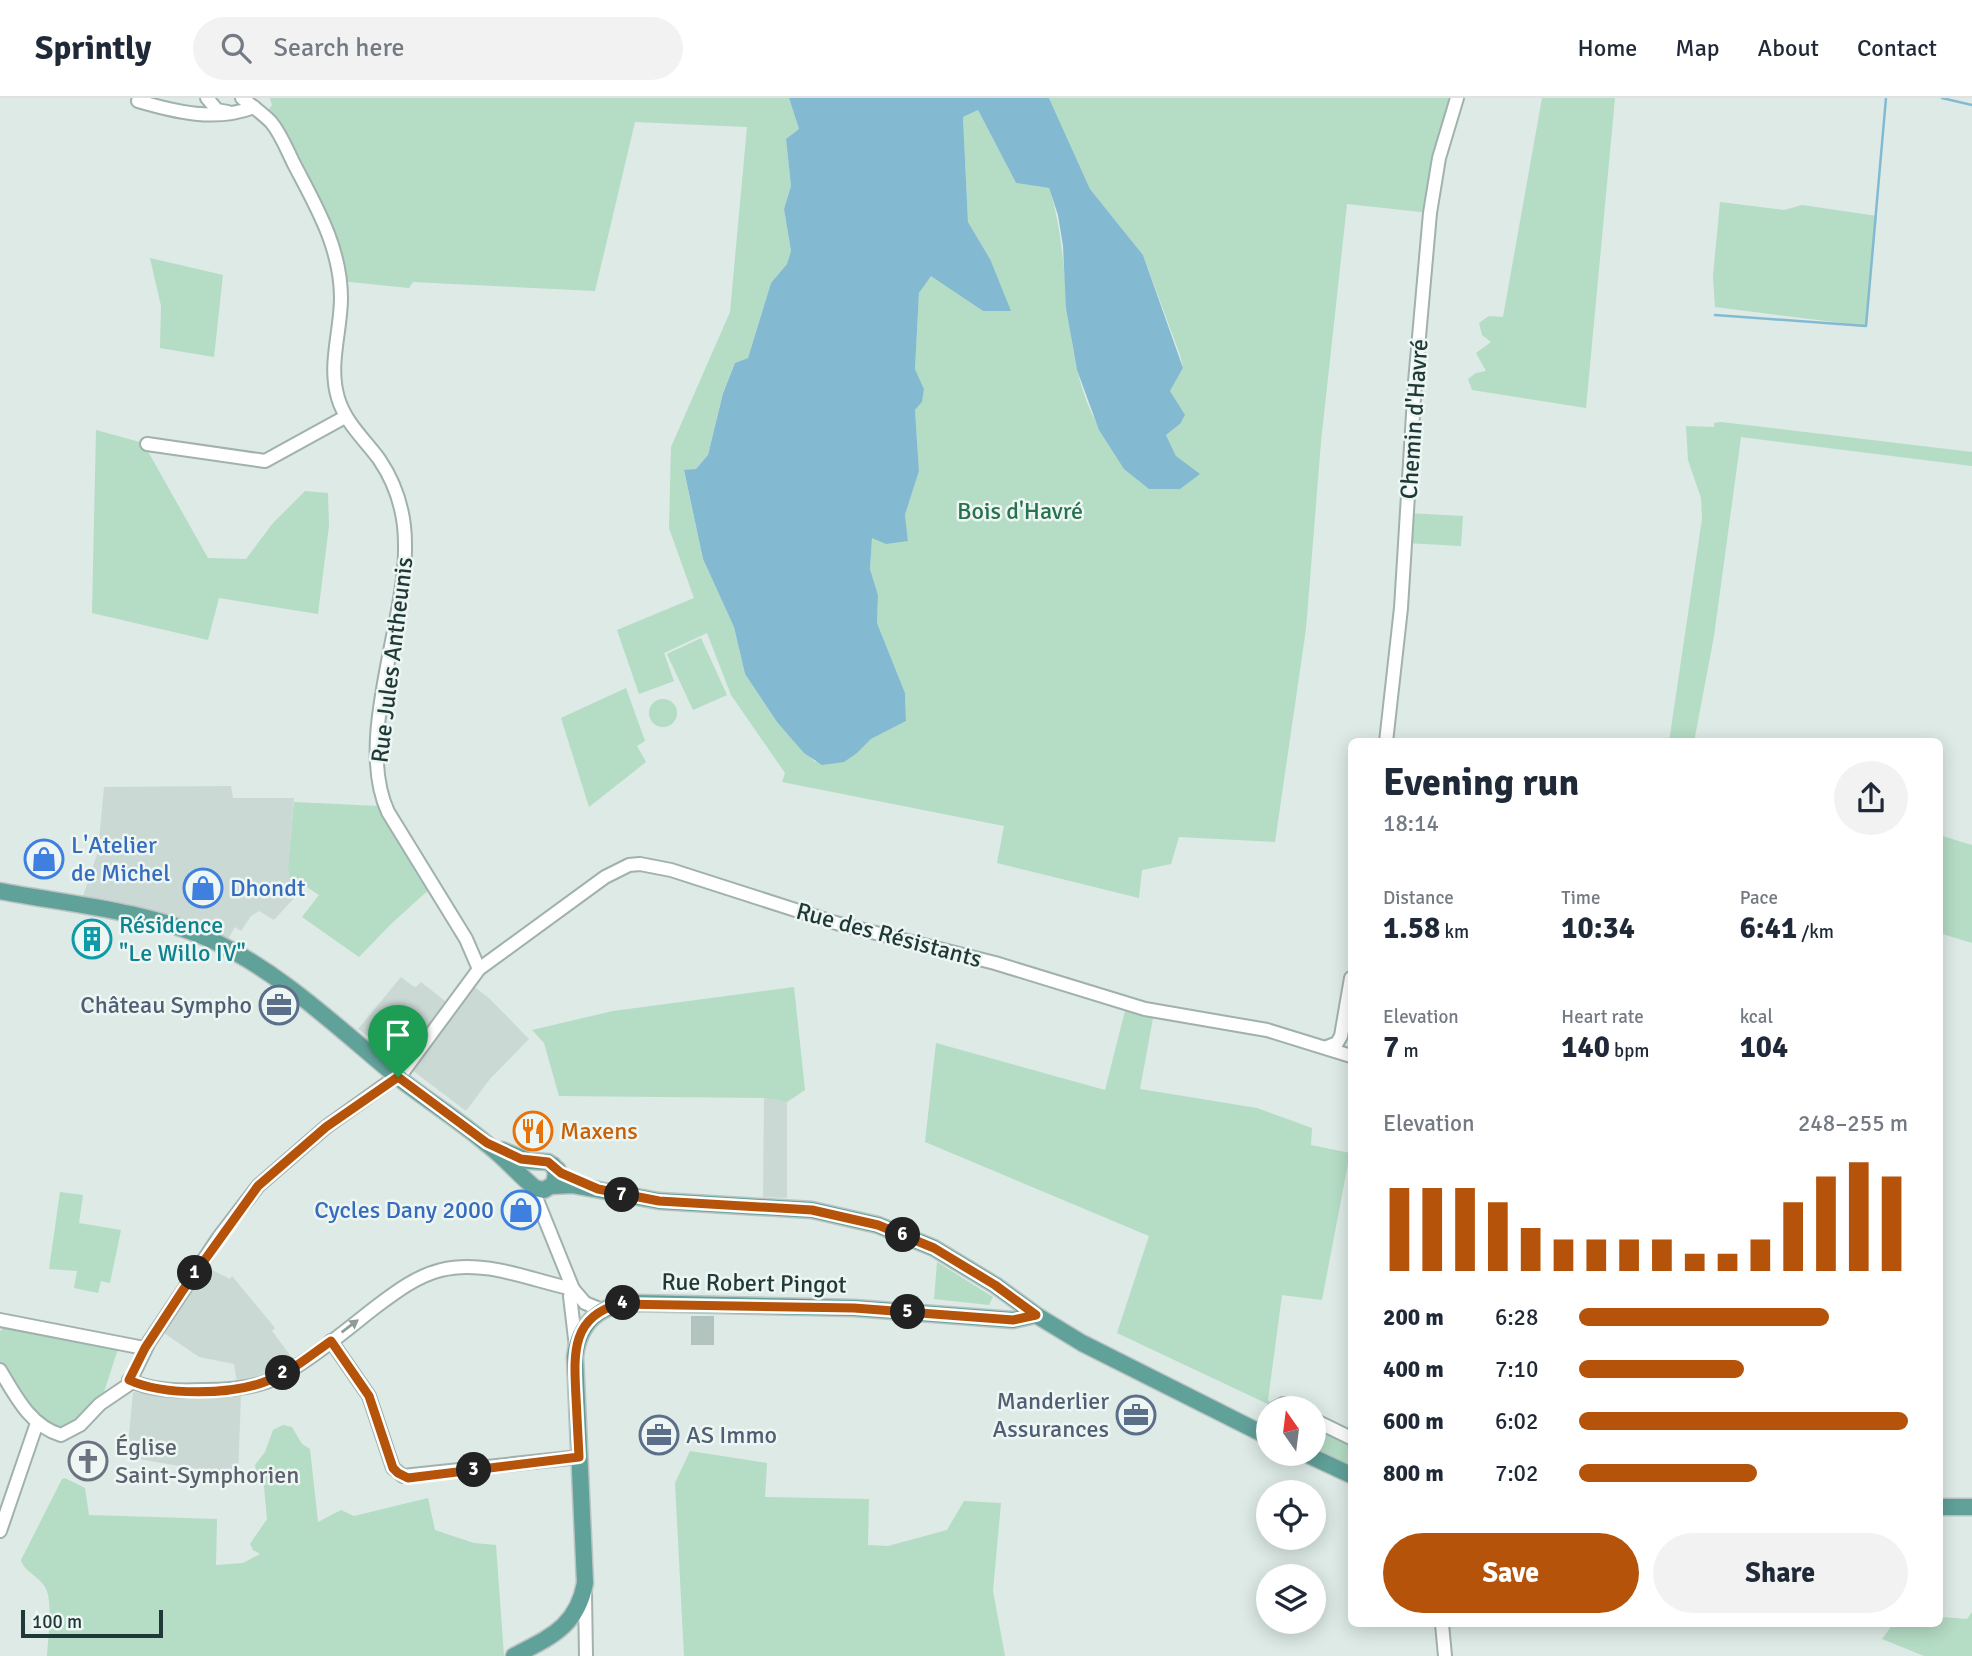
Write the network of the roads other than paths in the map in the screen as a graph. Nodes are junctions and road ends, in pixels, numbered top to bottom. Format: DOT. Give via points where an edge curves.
graph roads {
  1 [pos="207,98"];
  2 [pos="242,98"];
  3 [pos="1457,98"];
  4 [pos="138,101"];
  5 [pos="254,107"];
  6 [pos="236,114"];
  7 [pos="345,417"];
  8 [pos="147,444"];
  9 [pos="1386,738"];
  10 [pos="0,891"];
  11 [pos="478,969"];
  12 [pos="1348,995"];
  13 [pos="1327,1048"];
  14 [pos="1348,1054"];
  15 [pos="398,1077"];
  16 [pos="487,1143"];
  17 [pos="545,1164"];
  18 [pos="529,1182"];
  19 [pos="551,1187"];
  20 [pos="598,1189"];
  21 [pos="543,1212"];
  22 [pos="572,1289"];
  23 [pos="602,1310"];
  24 [pos="1036,1315"];
  25 [pos="0,1320"];
  26 [pos="331,1341"];
  27 [pos="145,1348"];
  28 [pos="576,1348"];
  29 [pos="0,1370"];
  30 [pos="129,1380"];
  31 [pos="37,1423"];
  32 [pos="1326,1426"];
  33 [pos="1256,1427"];
  34 [pos="1348,1436"];
  35 [pos="579,1457"];
  36 [pos="1326,1463"];
  37 [pos="1348,1474"];
  38 [pos="1943,1507"];
  39 [pos="1972,1507"];
  40 [pos="0,1531"];
  41 [pos="584,1583"];
  42 [pos="1442,1627"];
  43 [pos="514,1656"];
  44 [pos="586,1656"];
  45 [pos="1445,1656"];
  1 -- 6 [label="street" via="217,110"];
  2 -- 5 [label="street, Rue Jules Antheunis"];
  3 -- 9 [label="street, Chemin d'Havré" via="1439,158 1430,213 1401,608"];
  4 -- 6 [label="street" via="181,112"];
  5 -- 6 [label="street"];
  5 -- 7 [label="street, Rue Jules Antheunis" via="284,143 335,251 341,303 334,375"];
  7 -- 8 [label="street" via="265,461"];
  7 -- 11 [label="street, Rue Jules Antheunis" via="388,473 405,527 404,565 380,717 380,790 388,812 466,939"];
  10 -- 15 [label="main road" via="134,916 205,937 287,987"];
  11 -- 13 [label="street, Rue des Résistants" via="605,877 640,864 836,923 995,962 1134,1006 1238,1024"];
  11 -- 15 [label="street"];
  12 -- 13 [label="street" via="1341,1036"];
  13 -- 14 [label="street, Rue des Résistants"];
  15 -- 16 [label="main road"];
  15 -- 27 [label="street" via="326,1127 258,1186"];
  16 -- 17 [label="main road"];
  16 -- 18 [label="main road"];
  17 -- 18 [label="main road" via="529,1169"];
  17 -- 19 [label="main road" via="557,1176"];
  17 -- 20 [label="main road"];
  18 -- 19 [label="main road" via="539,1190"];
  18 -- 21 [label="street"];
  19 -- 20 [label="main road"];
  19 -- 21 [label="street"];
  20 -- 24 [label="main road" via="659,1201 812,1210 878,1225 934,1248"];
  21 -- 22 [label="street"];
  22 -- 23 [label="street" via="585,1303"];
  26 -- 22 [label="street, one-way" via="415,1279 443,1269 495,1269"];
  22 -- 28 [label="street"];
  23 -- 24 [label="main road, Rue Robert Pingot" via="637,1303 854,1308 1013,1320"];
  23 -- 28 [label="main road" via="584,1327"];
  24 -- 33 [label="main road" via="1082,1343"];
  25 -- 27 [label="street"];
  26 -- 30 [label="street" via="270,1381 246,1388 185,1391"];
  26 -- 35 [label="street" via="369,1396 393,1468 402,1476"];
  27 -- 30 [label="street"];
  28 -- 35 [label="main road"];
  29 -- 31 [label="street"];
  30 -- 31 [label="street" via="66,1434"];
  31 -- 40 [label="street"];
  32 -- 34 [label="street"];
  35 -- 41 [label="main road"];
  36 -- 37 [label="main road"];
  38 -- 39 [label="main road"];
  41 -- 43 [label="main road" via="578,1608 565,1626"];
  41 -- 44 [label="street"];
  42 -- 45 [label="street"];
}
